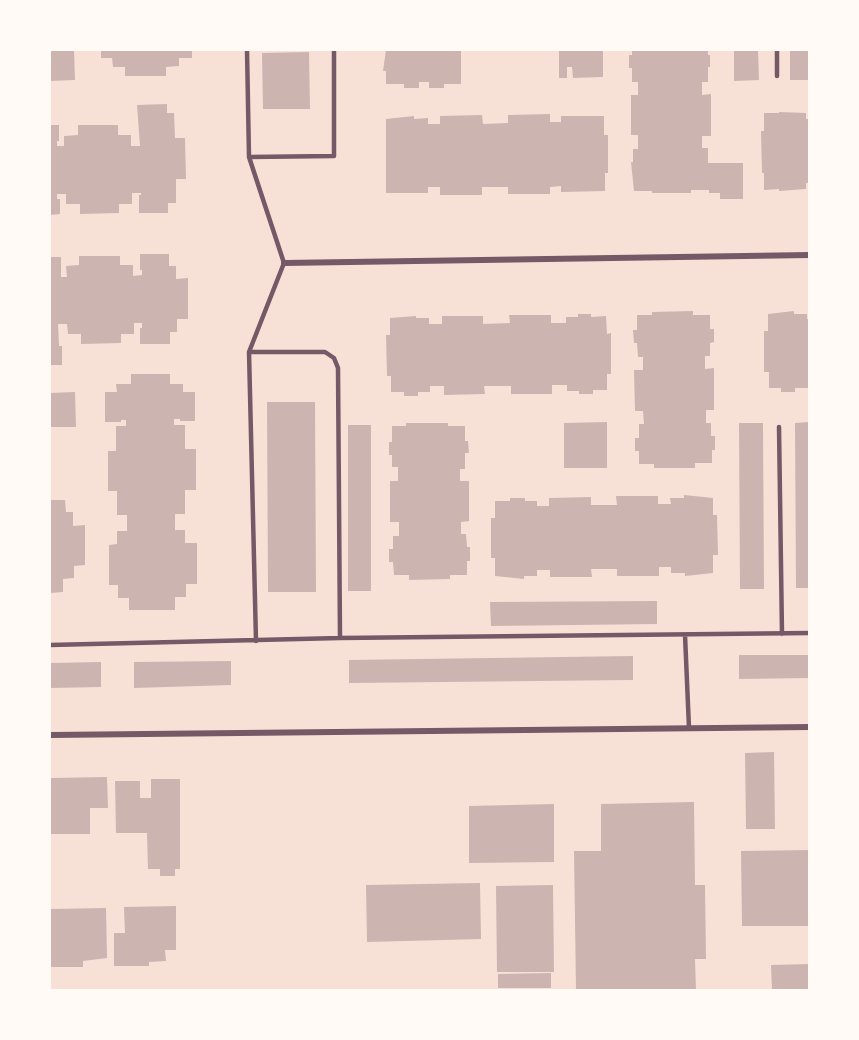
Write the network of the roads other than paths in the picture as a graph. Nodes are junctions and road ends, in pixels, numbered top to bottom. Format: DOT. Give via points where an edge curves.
graph roads {
  1 [pos="247,50"];
  2 [pos="334,50"];
  3 [pos="777,50"];
  4 [pos="777,76"];
  5 [pos="249,157"];
  6 [pos="810,255"];
  7 [pos="284,263"];
  8 [pos="249,352"];
  9 [pos="778,427"];
  10 [pos="810,633"];
  11 [pos="685,634"];
  12 [pos="782,634"];
  13 [pos="340,638"];
  14 [pos="256,640"];
  15 [pos="50,645"];
  16 [pos="810,727"];
  17 [pos="689,728"];
  18 [pos="50,735"];
  1 -- 5 [label="lane"];
  2 -- 5 [label="lane" via="334,156"];
  3 -- 4 [label="lane"];
  5 -- 7 [label="lane"];
  6 -- 7 [label="street"];
  7 -- 8 [label="lane"];
  8 -- 13 [label="lane" via="325,352 334,358 338,368"];
  8 -- 14 [label="lane"];
  9 -- 12 [label="lane"];
  10 -- 12 [label="lane"];
  11 -- 12 [label="lane"];
  11 -- 13 [label="lane"];
  11 -- 17 [label="lane"];
  13 -- 14 [label="lane"];
  14 -- 15 [label="lane"];
  16 -- 17 [label="street"];
  17 -- 18 [label="street"];
}
